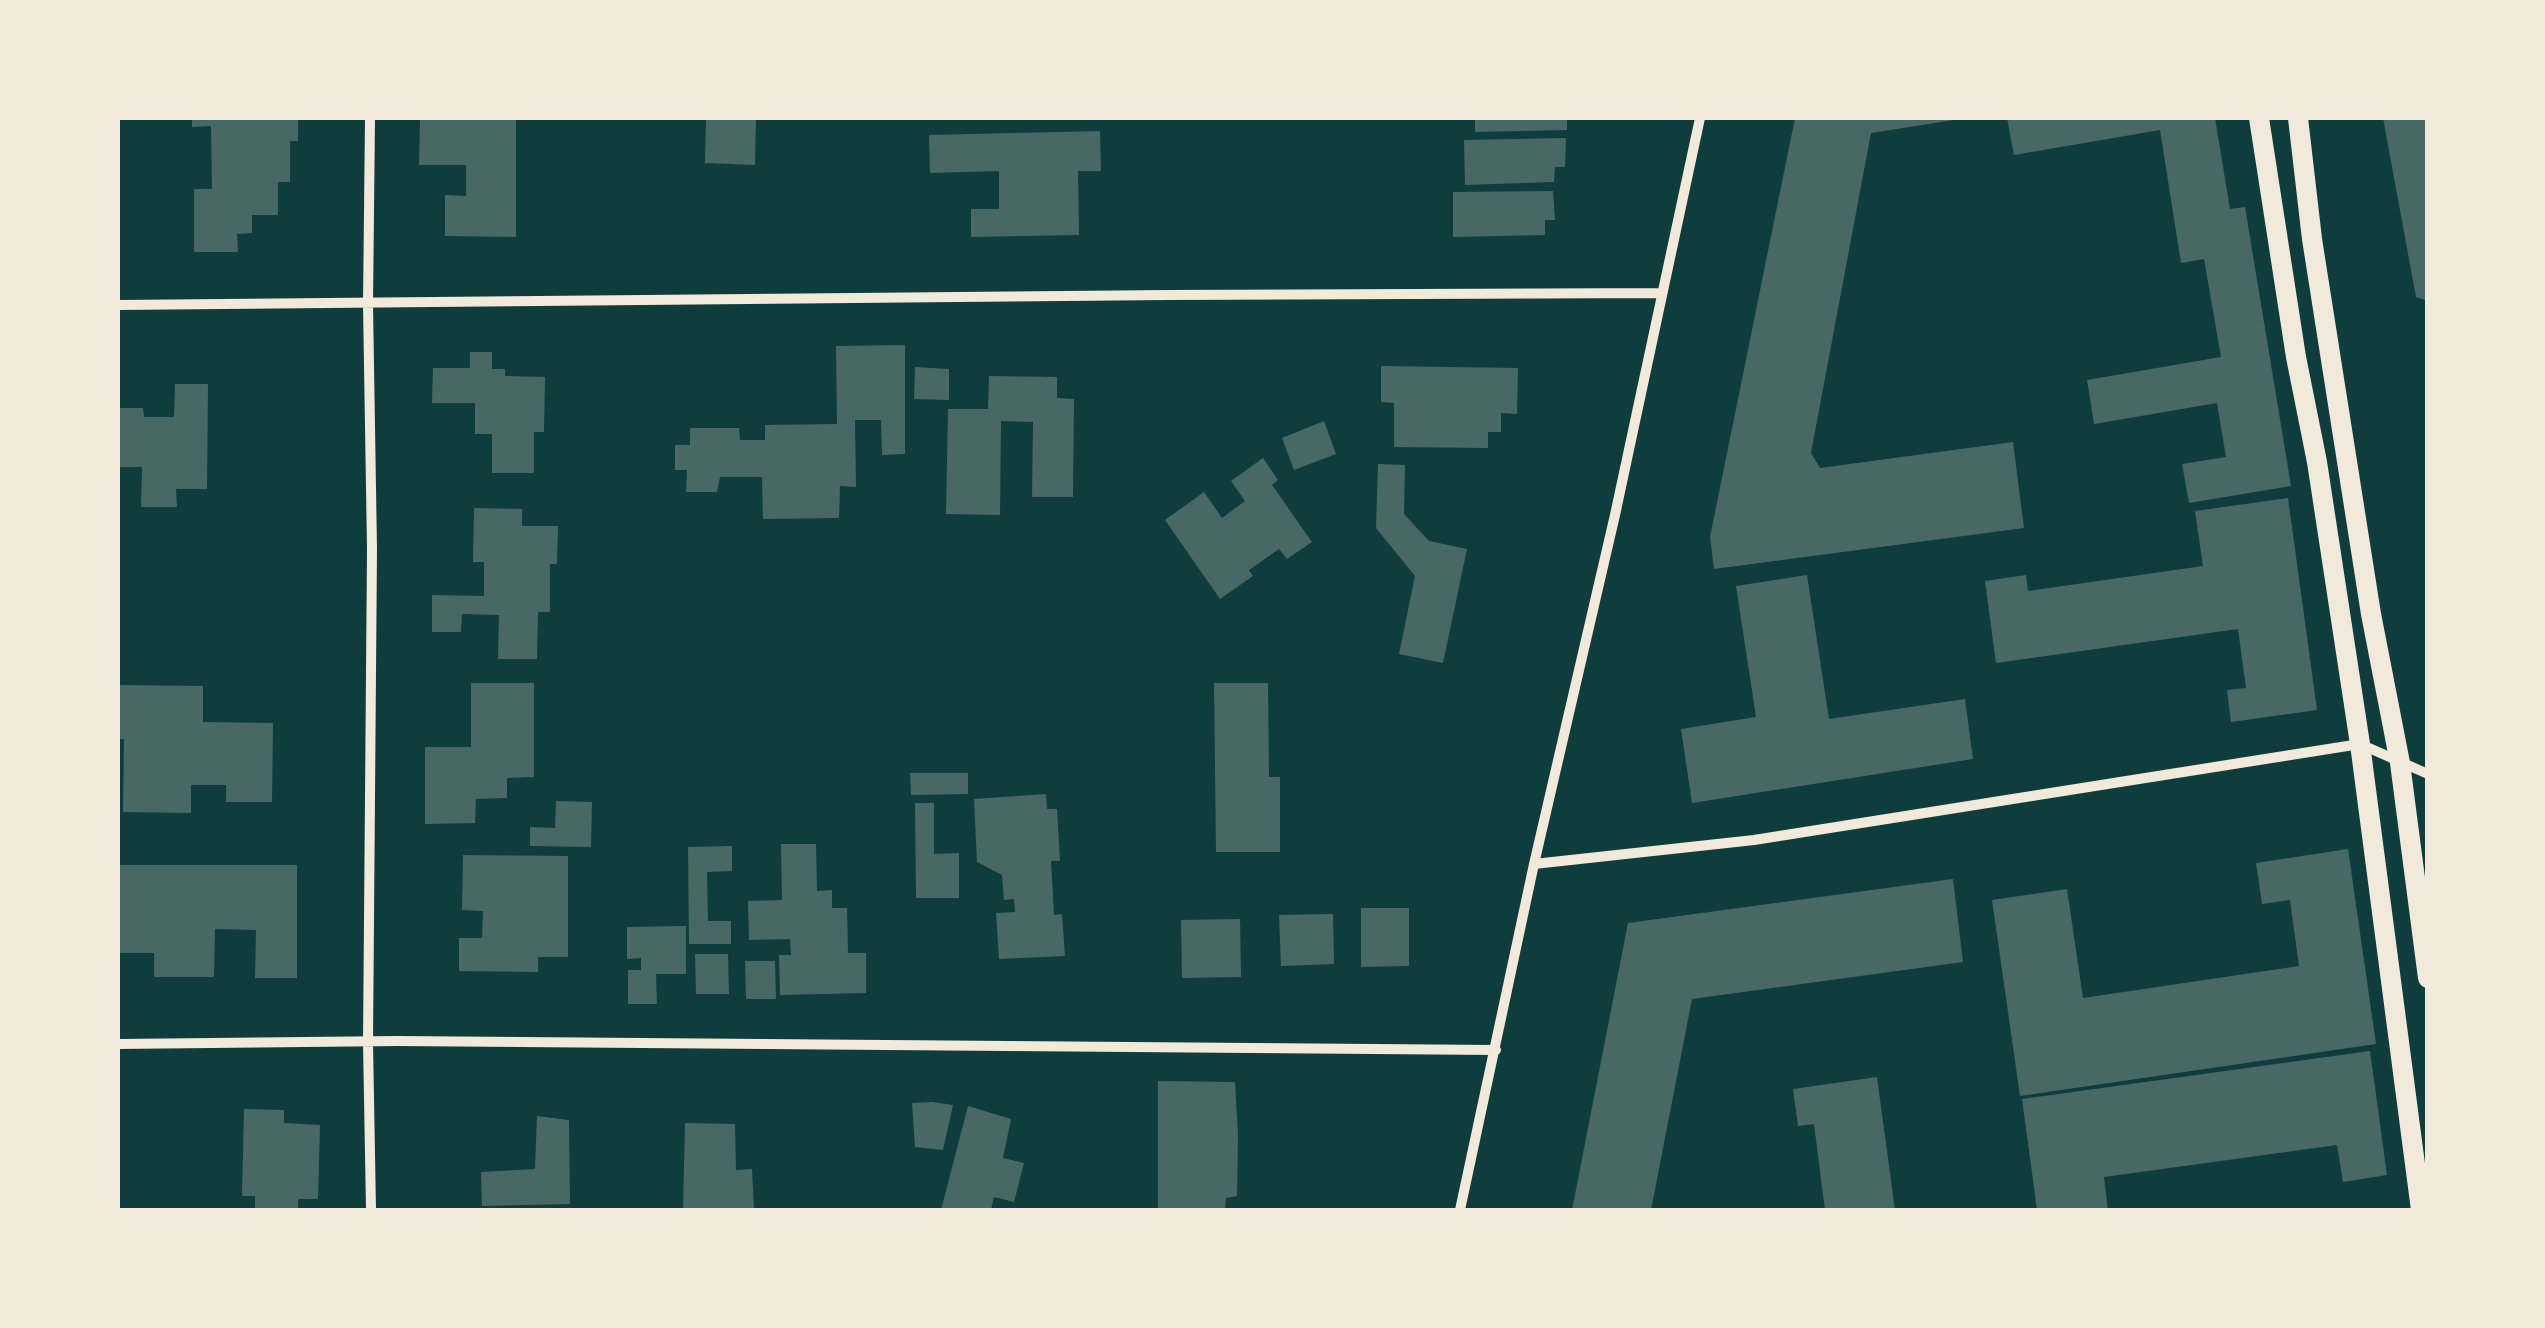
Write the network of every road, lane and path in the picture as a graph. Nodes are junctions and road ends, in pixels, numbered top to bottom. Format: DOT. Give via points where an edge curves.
graph roads {
  1 [pos="370,118"];
  2 [pos="1700,118"];
  3 [pos="2259,118"];
  4 [pos="2298,118"];
  5 [pos="1662,293"];
  6 [pos="368,304"];
  7 [pos="118,306"];
  8 [pos="2360,744"];
  9 [pos="2400,763"];
  10 [pos="2428,774"];
  11 [pos="1534,864"];
  12 [pos="2428,978"];
  13 [pos="368,1042"];
  14 [pos="118,1044"];
  15 [pos="1496,1050"];
  16 [pos="370,1210"];
  17 [pos="1460,1210"];
  18 [pos="2421,1210"];
  1 -- 6 [label="street"];
  2 -- 5 [label="street"];
  3 -- 8 [label="main road"];
  4 -- 9 [label="main road" via="2371,614"];
  5 -- 6 [label="street"];
  5 -- 11 [label="street"];
  6 -- 7 [label="street"];
  6 -- 13 [label="street"];
  8 -- 9 [label="street"];
  8 -- 11 [label="street" via="1754,840"];
  8 -- 18 [label="main road"];
  9 -- 10 [label="street"];
  9 -- 12 [label="main road"];
  11 -- 15 [label="street"];
  13 -- 14 [label="street"];
  13 -- 15 [label="street"];
  13 -- 16 [label="street"];
  15 -- 17 [label="street"];
}
